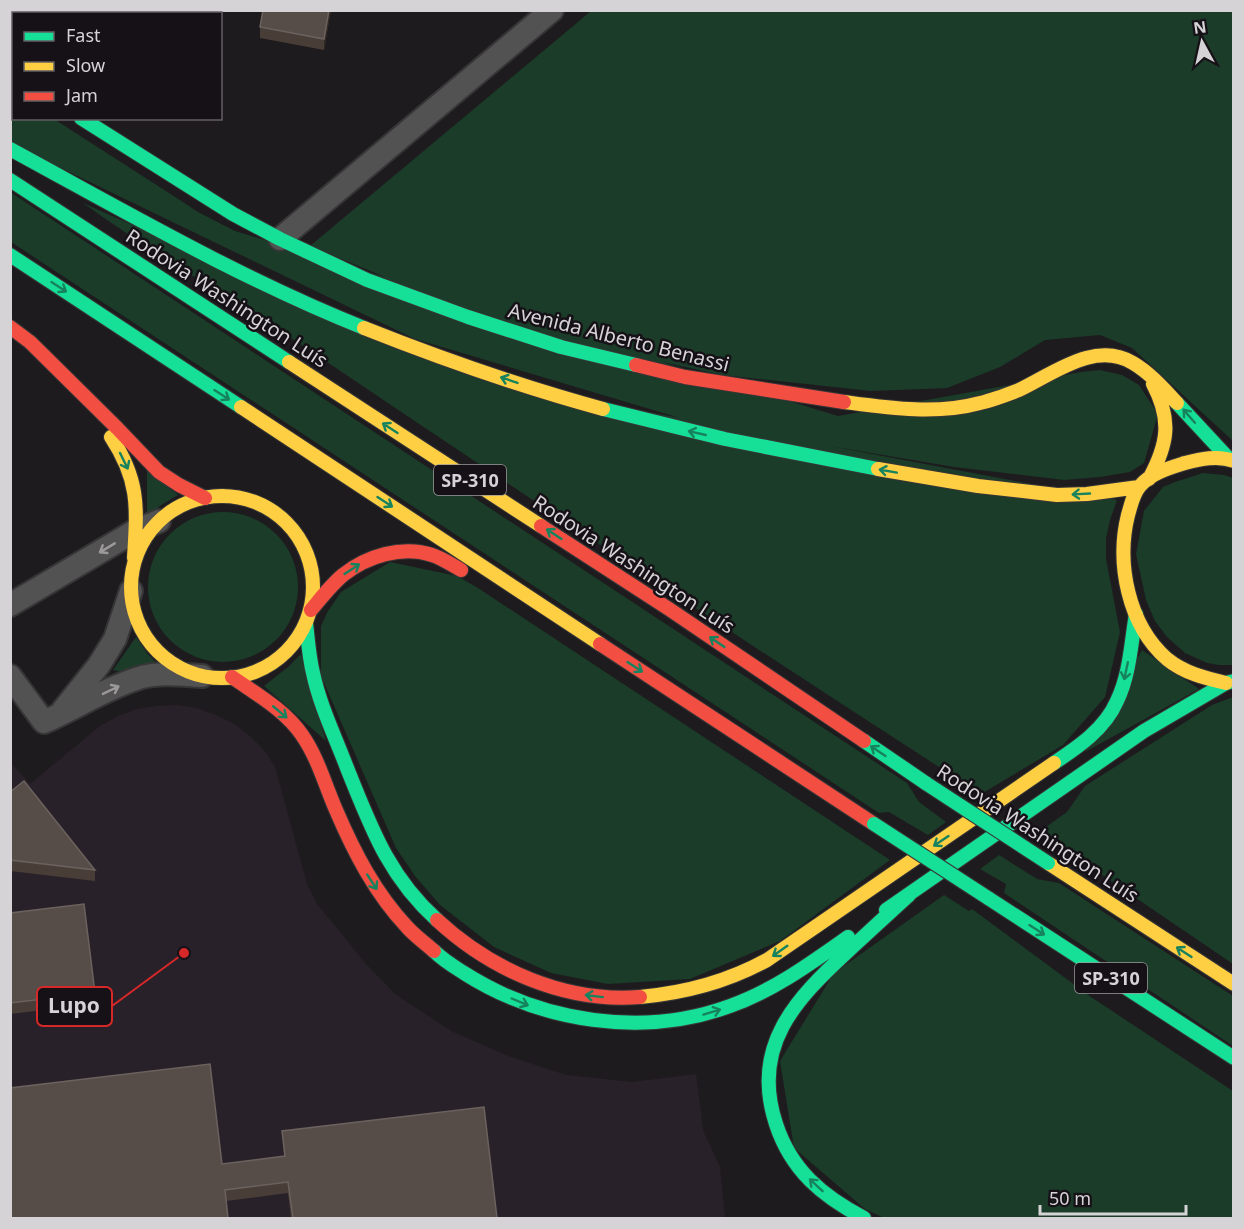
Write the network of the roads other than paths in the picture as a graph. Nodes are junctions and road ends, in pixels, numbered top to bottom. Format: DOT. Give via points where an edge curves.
graph roads {
  1 [pos="552,10"];
  2 [pos="84,120"];
  3 [pos="10,149"];
  4 [pos="10,180"];
  5 [pos="280,239"];
  6 [pos="10,255"];
  7 [pos="10,327"];
  8 [pos="1147,373"];
  9 [pos="82,393"];
  10 [pos="1231,460"];
  11 [pos="1144,483"];
  12 [pos="205,498"];
  13 [pos="159,521"];
  14 [pos="135,531"];
  15 [pos="134,564"];
  16 [pos="131,591"];
  17 [pos="10,605"];
  18 [pos="1136,614"];
  19 [pos="308,617"];
  20 [pos="610,650"];
  21 [pos="202,675"];
  22 [pos="10,676"];
  23 [pos="232,677"];
  24 [pos="1230,682"];
  25 [pos="58,716"];
  26 [pos="909,895"];
  27 [pos="1233,984"];
  28 [pos="1233,1060"];
  29 [pos="864,1218"];
  1 -- 5 [label="street"];
  2 -- 5 [label="main road, Avenida Alberto Benassi" via="233,214"];
  11 -- 3 [label="main road, one-way" via="1080,495 929,478 699,434 532,388 345,320 175,238"];
  27 -- 4 [label="main road, Rodovia Washington Luís / SP-310, one-way, bridge" via="669,609"];
  5 -- 8 [label="main road, Avenida Alberto Benassi" via="367,280 561,347 685,377 817,399 897,409 954,408 1004,396 1080,359 1095,356 1132,362"];
  6 -- 20 [label="main road, SP-310, one-way"];
  7 -- 9 [label="main road"];
  10 -- 8 [label="main road, Avenida Alberto Benassi, one-way"];
  8 -- 11 [label="main road" via="1161,396 1167,432 1157,465"];
  9 -- 12 [label="main road" via="159,471"];
  9 -- 14 [label="main road, one-way" via="133,480"];
  10 -- 11 [label="main road" via="1194,461"];
  11 -- 18 [label="main road" via="1130,507 1122,557"];
  12 -- 13 [label="main road" via="180,506"];
  12 -- 19 [label="main road" via="231,496 257,502 291,528 309,558 314,584"];
  13 -- 14 [label="street"];
  13 -- 15 [label="main road" via="143,541"];
  14 -- 15 [label="main road"];
  14 -- 17 [label="street, one-way"];
  15 -- 16 [label="main road"];
  16 -- 21 [label="main road" via="137,620 152,645 174,665"];
  16 -- 25 [label="street" via="115,639"];
  18 -- 19 [label="main road, one-way" via="1117,701 1091,736 1075,749 767,960 700,988 636,997 575,993 521,976 445,929 417,900 391,866 368,819 322,703 309,653"];
  18 -- 24 [label="main road" via="1161,653 1178,667 1200,677"];
  19 -- 20 [label="main road, one-way" via="343,575 366,561 410,552 430,555 456,567"];
  19 -- 23 [label="main road" via="294,644 277,660 256,672"];
  20 -- 28 [label="main road, SP-310, one-way, bridge"];
  21 -- 23 [label="main road"];
  25 -- 21 [label="street, one-way" via="143,677"];
  22 -- 25 [label="street" via="44,722"];
  23 -- 26 [label="main road, one-way" via="285,716 301,735 360,864 400,920 451,966 529,1006 579,1019 666,1022 692,1018 742,1001 792,976"];
  24 -- 26 [label="main road" via="1144,731"];
  29 -- 26 [label="main road, one-way" via="828,1197 795,1164 774,1121 769,1073 772,1053 790,1012 806,992"];
}
